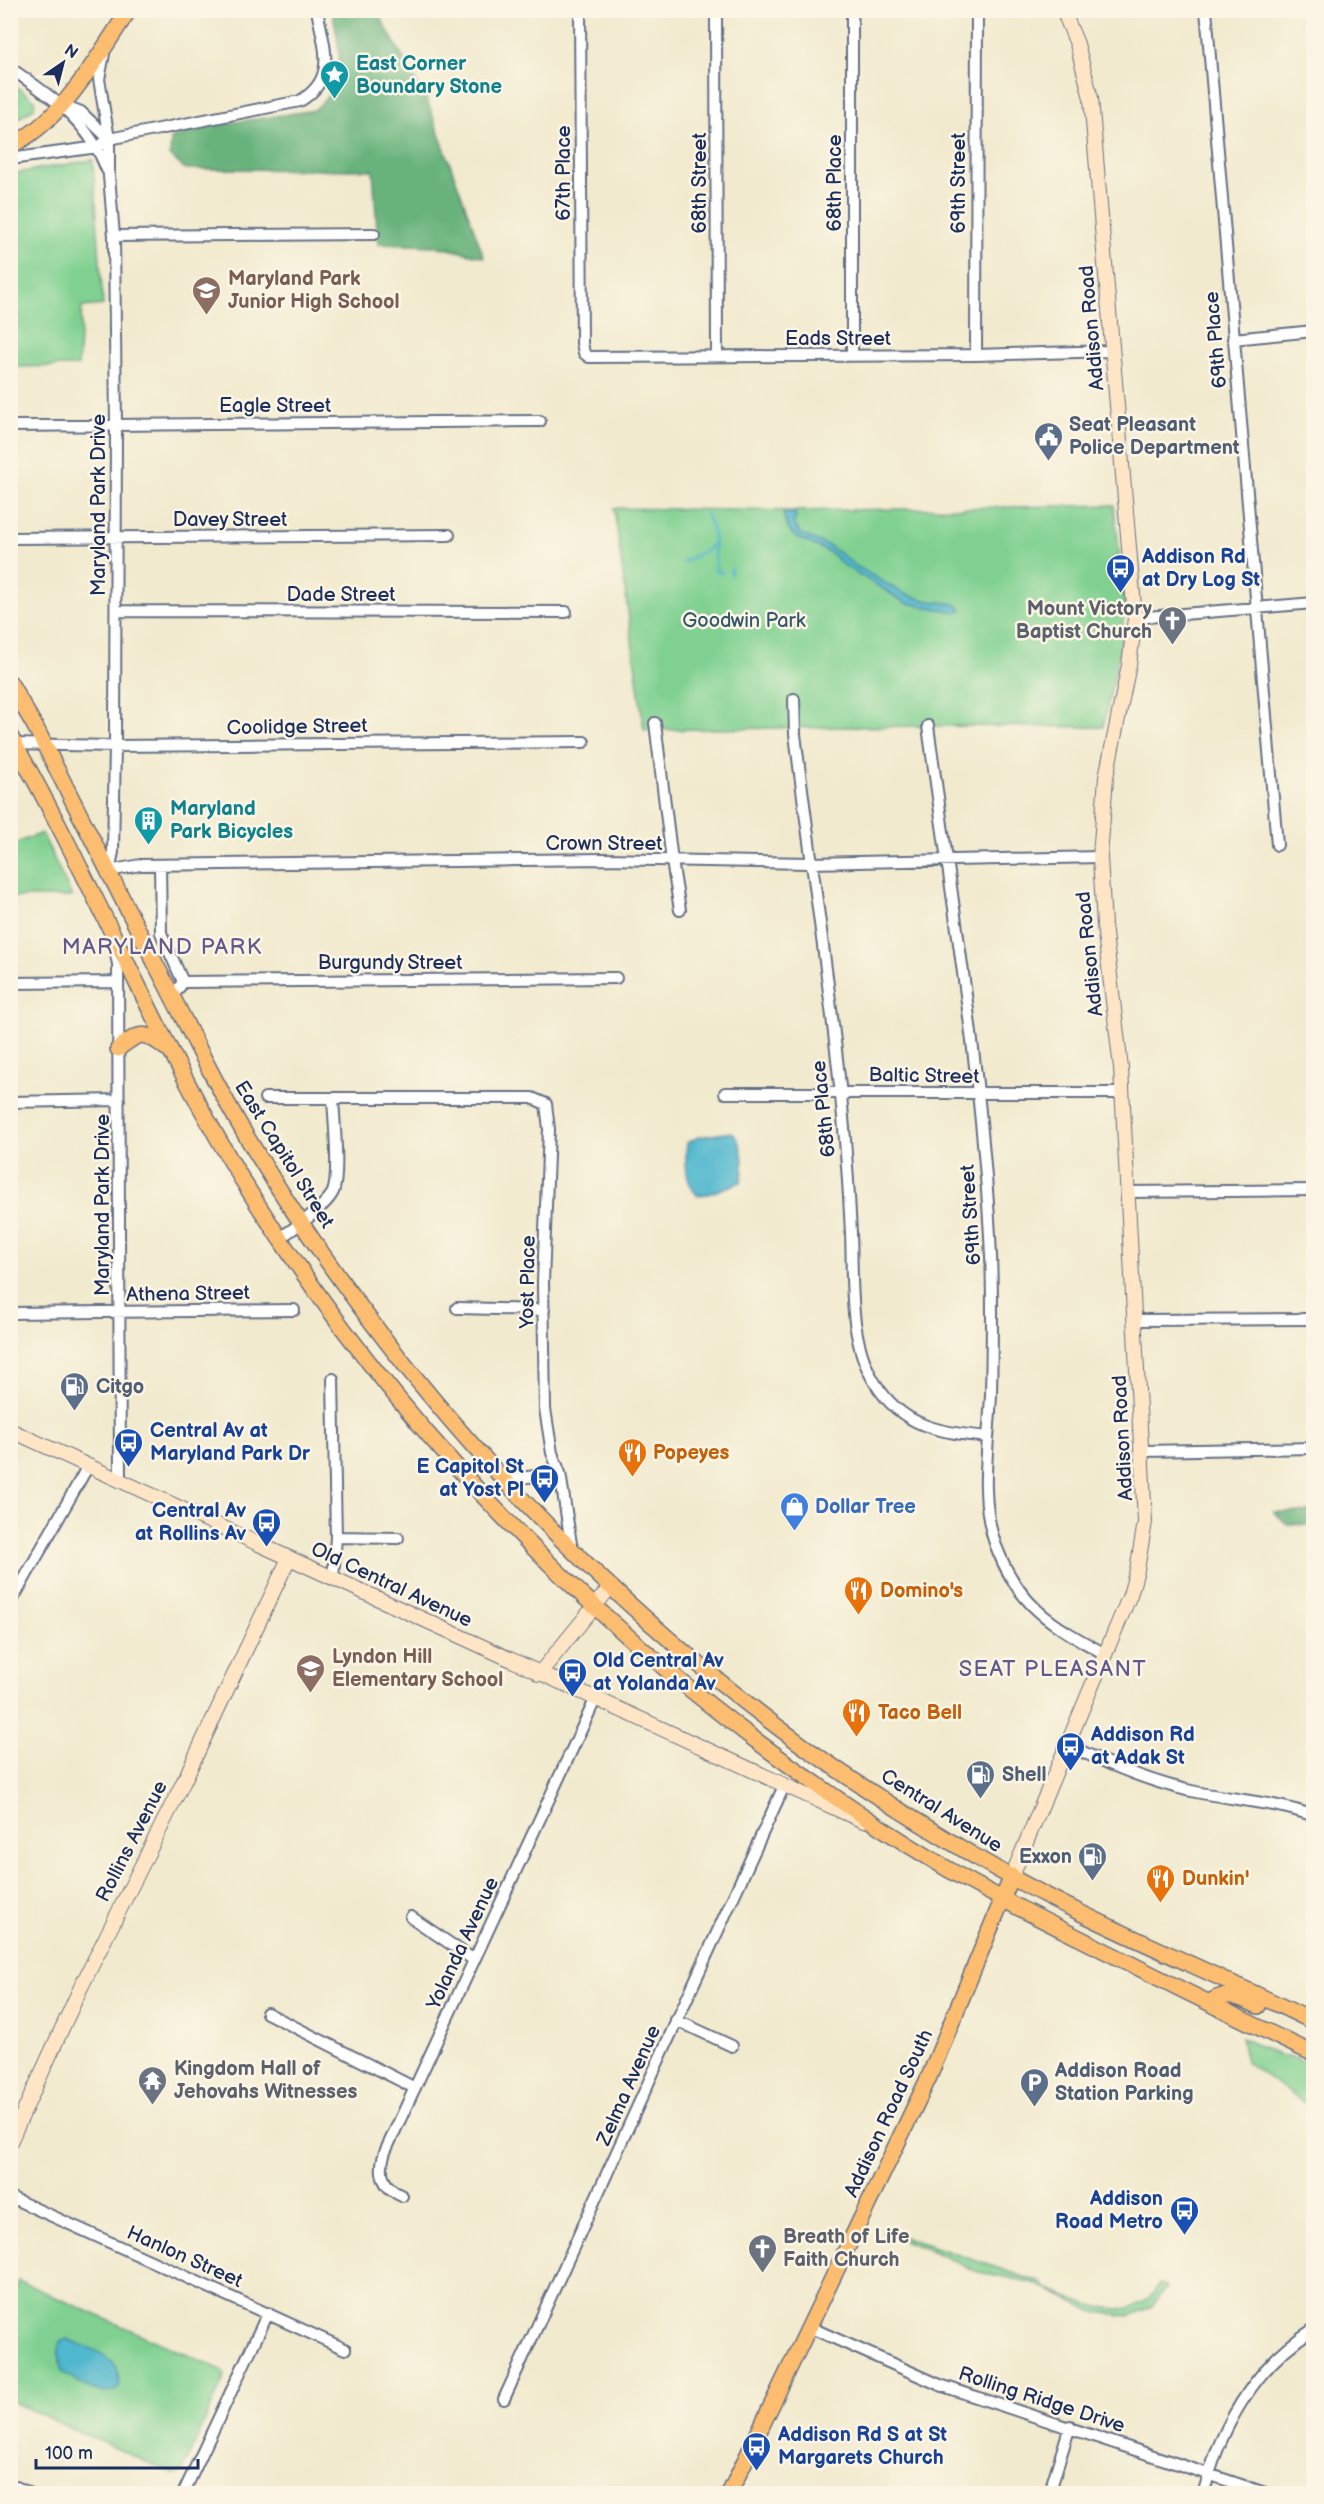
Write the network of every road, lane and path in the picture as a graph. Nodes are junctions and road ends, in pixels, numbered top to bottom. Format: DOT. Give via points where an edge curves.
graph roads {
  1 [pos="129,10"];
  2 [pos="317,10"];
  3 [pos="580,10"];
  4 [pos="716,10"];
  5 [pos="852,10"];
  6 [pos="977,10"];
  7 [pos="1063,10"];
  8 [pos="1206,10"];
  9 [pos="111,37"];
  10 [pos="10,68"];
  11 [pos="62,105"];
  12 [pos="109,139"];
  13 [pos="10,147"];
  14 [pos="98,147"];
  15 [pos="10,159"];
  16 [pos="109,176"];
  17 [pos="374,234"];
  18 [pos="114,236"];
  19 [pos="1314,331"];
  20 [pos="582,335"];
  21 [pos="1233,339"];
  22 [pos="1112,351"];
  23 [pos="976,355"];
  24 [pos="717,356"];
  25 [pos="852,356"];
  26 [pos="540,421"];
  27 [pos="116,425"];
  28 [pos="10,426"];
  29 [pos="449,535"];
  30 [pos="10,538"];
  31 [pos="116,538"];
  32 [pos="1314,603"];
  33 [pos="1258,608"];
  34 [pos="117,611"];
  35 [pos="566,612"];
  36 [pos="1135,618"];
  37 [pos="10,683"];
  38 [pos="794,699"];
  39 [pos="655,723"];
  40 [pos="928,726"];
  41 [pos="12,741"];
  42 [pos="584,742"];
  43 [pos="45,746"];
  44 [pos="115,746"];
  45 [pos="1277,845"];
  46 [pos="1100,857"];
  47 [pos="672,861"];
  48 [pos="946,861"];
  49 [pos="810,863"];
  50 [pos="160,865"];
  51 [pos="109,872"];
  52 [pos="680,910"];
  53 [pos="110,929"];
  54 [pos="616,978"];
  55 [pos="117,982"];
  56 [pos="183,982"];
  57 [pos="10,983"];
  58 [pos="172,997"];
  59 [pos="118,1049"];
  60 [pos="170,1050"];
  61 [pos="841,1092"];
  62 [pos="1123,1093"];
  63 [pos="725,1094"];
  64 [pos="979,1094"];
  65 [pos="265,1098"];
  66 [pos="333,1099"];
  67 [pos="119,1100"];
  68 [pos="10,1102"];
  69 [pos="1314,1190"];
  70 [pos="1128,1192"];
  71 [pos="301,1222"];
  72 [pos="280,1238"];
  73 [pos="456,1308"];
  74 [pos="294,1310"];
  75 [pos="544,1310"];
  76 [pos="121,1312"];
  77 [pos="10,1313"];
  78 [pos="1314,1319"];
  79 [pos="1135,1320"];
  80 [pos="333,1379"];
  81 [pos="10,1430"];
  82 [pos="988,1437"];
  83 [pos="1314,1448"];
  84 [pos="1143,1451"];
  85 [pos="88,1466"];
  86 [pos="560,1473"];
  87 [pos="503,1480"];
  88 [pos="120,1481"];
  89 [pos="336,1537"];
  90 [pos="398,1538"];
  91 [pos="572,1551"];
  92 [pos="290,1558"];
  93 [pos="333,1579"];
  94 [pos="611,1586"];
  95 [pos="10,1604"];
  96 [pos="594,1606"];
  97 [pos="1105,1654"];
  98 [pos="539,1674"];
  99 [pos="595,1700"];
  100 [pos="1066,1744"];
  101 [pos="784,1786"];
  102 [pos="1314,1816"];
  103 [pos="889,1832"];
  104 [pos="1012,1876"];
  105 [pos="1003,1900"];
  106 [pos="411,1917"];
  107 [pos="474,1960"];
  108 [pos="1209,2003"];
  109 [pos="267,2013"];
  110 [pos="1307,2018"];
  111 [pos="676,2020"];
  112 [pos="732,2046"];
  113 [pos="1314,2054"];
  114 [pos="415,2088"];
  115 [pos="10,2142"];
  116 [pos="402,2196"];
  117 [pos="10,2197"];
  118 [pos="268,2313"];
  119 [pos="808,2327"];
  120 [pos="1314,2329"];
  121 [pos="345,2349"];
  122 [pos="504,2399"];
  123 [pos="1070,2426"];
  124 [pos="1209,2475"];
  125 [pos="10,2484"];
  126 [pos="31,2493"];
  127 [pos="183,2493"];
  128 [pos="729,2493"];
  129 [pos="1048,2493"];
  130 [pos="1203,2493"];
  131 [pos="1268,2493"];
  1 -- 9 [label="main road"];
  2 -- 12 [label="street" via="326,58 324,75 313,93 286,105"];
  3 -- 20 [label="street, 67th Place"];
  4 -- 24 [label="street, 68th Street"];
  5 -- 25 [label="street, 68th Place"];
  6 -- 23 [label="street, 69th Street"];
  7 -- 22 [label="main road, Addison Road" via="1077,44 1091,98"];
  8 -- 21 [label="street, 69th Place"];
  9 -- 11 [label="main road"];
  9 -- 12 [label="street, Maryland Park Drive" via="99,79"];
  10 -- 11 [label="street"];
  11 -- 12 [label="street" via="81,112"];
  11 -- 13 [label="main road" via="30,135"];
  11 -- 14 [label="street"];
  12 -- 14 [label="street"];
  12 -- 16 [label="street, Maryland Park Drive"];
  14 -- 15 [label="street"];
  14 -- 16 [label="street"];
  16 -- 18 [label="street, Maryland Park Drive"];
  17 -- 18 [label="street"];
  18 -- 27 [label="street, Maryland Park Drive"];
  19 -- 21 [label="street"];
  20 -- 24 [label="street, Eads Street" via="584,353 591,358"];
  21 -- 33 [label="street, 69th Place"];
  22 -- 23 [label="street, Eads Street"];
  22 -- 36 [label="main road, Addison Road"];
  23 -- 25 [label="street, Eads Street"];
  24 -- 25 [label="street, Eads Street"];
  26 -- 27 [label="street, Eagle Street"];
  27 -- 28 [label="street, Eagle Street"];
  27 -- 31 [label="street, Maryland Park Drive"];
  29 -- 31 [label="street, Davey Street"];
  30 -- 31 [label="street, Davey Street"];
  31 -- 34 [label="street, Maryland Park Drive"];
  32 -- 33 [label="street"];
  33 -- 36 [label="street"];
  33 -- 45 [label="street, 69th Place"];
  34 -- 35 [label="street, Dade Street"];
  34 -- 44 [label="street, Maryland Park Drive"];
  36 -- 46 [label="main road, Addison Road" via="1106,777"];
  37 -- 43 [label="main road, East Capitol Street"];
  38 -- 49 [label="street, 68th Place"];
  39 -- 47 [label="street"];
  40 -- 48 [label="street, 69th Street"];
  41 -- 43 [label="street, Coolidge Street"];
  41 -- 53 [label="main road"];
  42 -- 44 [label="street, Coolidge Street"];
  43 -- 44 [label="street, Coolidge Street"];
  43 -- 51 [label="main road, East Capitol Street"];
  44 -- 51 [label="street, Maryland Park Drive" via="113,852"];
  46 -- 48 [label="street, Crown Street"];
  46 -- 62 [label="main road, Addison Road"];
  47 -- 49 [label="street, Crown Street"];
  47 -- 50 [label="street, Crown Street"];
  47 -- 52 [label="street"];
  48 -- 49 [label="street, Crown Street"];
  48 -- 64 [label="street, 69th Street"];
  49 -- 61 [label="street, 68th Place"];
  50 -- 51 [label="street, Crown Street"];
  50 -- 56 [label="street" via="161,933"];
  51 -- 58 [label="main road, East Capitol Street"];
  53 -- 55 [label="street, Maryland Park Drive" via="118,964"];
  53 -- 60 [label="main road"];
  54 -- 56 [label="street, Burgundy Street"];
  55 -- 57 [label="street"];
  55 -- 59 [label="street, Maryland Park Drive"];
  56 -- 58 [label="street"];
  58 -- 71 [label="main road, East Capitol Street" via="225,1100"];
  59 -- 60 [label="main road" via="141,1034 151,1036"];
  59 -- 67 [label="street, Maryland Park Drive"];
  60 -- 72 [label="main road"];
  61 -- 63 [label="street, Baltic Street"];
  61 -- 64 [label="street, Baltic Street"];
  61 -- 82 [label="street, 68th Place" via="854,1302 857,1332 868,1369 888,1399 913,1421 940,1431"];
  62 -- 64 [label="street, Baltic Street"];
  62 -- 70 [label="main road, Addison Road"];
  64 -- 82 [label="street, 69th Street" via="991,1257"];
  65 -- 66 [label="street"];
  66 -- 71 [label="street" via="333,1192"];
  66 -- 75 [label="street, Yost Place" via="532,1098 546,1104 549,1129"];
  67 -- 68 [label="street"];
  67 -- 76 [label="street, Maryland Park Drive"];
  69 -- 70 [label="street"];
  70 -- 79 [label="main road, Addison Road"];
  71 -- 72 [label="street"];
  71 -- 87 [label="main road, East Capitol Street" via="405,1366"];
  72 -- 96 [label="main road" via="330,1311 453,1464"];
  73 -- 75 [label="street"];
  74 -- 76 [label="street, Athena Street"];
  75 -- 86 [label="street, Yost Place" via="545,1409 552,1453"];
  76 -- 77 [label="street, Athena Street"];
  76 -- 88 [label="street, Maryland Park Drive"];
  78 -- 79 [label="street"];
  79 -- 84 [label="main road, Addison Road"];
  80 -- 89 [label="street"];
  81 -- 85 [label="main road, Old Central Avenue"];
  82 -- 97 [label="street, 69th Street" via="988,1513 996,1546 1011,1578 1044,1619"];
  83 -- 84 [label="street"];
  84 -- 97 [label="main road, Addison Road" via="1145,1522 1140,1559 1130,1595"];
  85 -- 88 [label="main road, Old Central Avenue"];
  85 -- 95 [label="street"];
  86 -- 87 [label="street"];
  86 -- 91 [label="street, Yost Place"];
  87 -- 91 [label="main road, East Capitol Street"];
  88 -- 92 [label="main road, Old Central Avenue"];
  89 -- 90 [label="street"];
  89 -- 93 [label="street"];
  91 -- 94 [label="main road, East Capitol Street"];
  92 -- 93 [label="main road, Old Central Avenue"];
  92 -- 115 [label="main road, Rollins Avenue"];
  93 -- 98 [label="main road, Old Central Avenue"];
  94 -- 96 [label="main road"];
  94 -- 104 [label="main road, Central Avenue" via="712,1676 807,1748 914,1819"];
  96 -- 98 [label="main road"];
  96 -- 103 [label="main road" via="721,1716 793,1770"];
  97 -- 100 [label="main road, Addison Road"];
  98 -- 99 [label="main road, Old Central Avenue"];
  99 -- 101 [label="main road, Old Central Avenue"];
  99 -- 107 [label="street, Yolanda Avenue"];
  100 -- 102 [label="street" via="1170,1785"];
  100 -- 104 [label="main road, Addison Road"];
  101 -- 103 [label="main road, Old Central Avenue"];
  101 -- 111 [label="street, Zelma Avenue"];
  103 -- 105 [label="main road"];
  104 -- 105 [label="main road, Addison Road South"];
  104 -- 110 [label="main road, Central Avenue" via="1096,1920"];
  105 -- 108 [label="main road"];
  105 -- 119 [label="main road, Addison Road South" via="929,2077"];
  106 -- 107 [label="street"];
  107 -- 114 [label="street, Yolanda Avenue"];
  108 -- 110 [label="main road" via="1229,1994 1267,2010"];
  108 -- 113 [label="main road"];
  109 -- 114 [label="street"];
  111 -- 112 [label="street"];
  111 -- 122 [label="street, Zelma Avenue"];
  114 -- 116 [label="street, Yolanda Avenue" via="381,2167 386,2185"];
  117 -- 118 [label="street, Hanlon Street"];
  118 -- 121 [label="street, Hanlon Street"];
  118 -- 127 [label="street"];
  119 -- 123 [label="street, Rolling Ridge Drive" via="931,2381"];
  119 -- 128 [label="main road, Addison Road South"];
  120 -- 124 [label="street" via="1283,2352 1255,2383 1221,2441"];
  123 -- 124 [label="street, Rolling Ridge Drive"];
  123 -- 129 [label="street"];
  124 -- 130 [label="street"];
  124 -- 131 [label="street, Rolling Ridge Drive"];
  125 -- 126 [label="street"];
}
